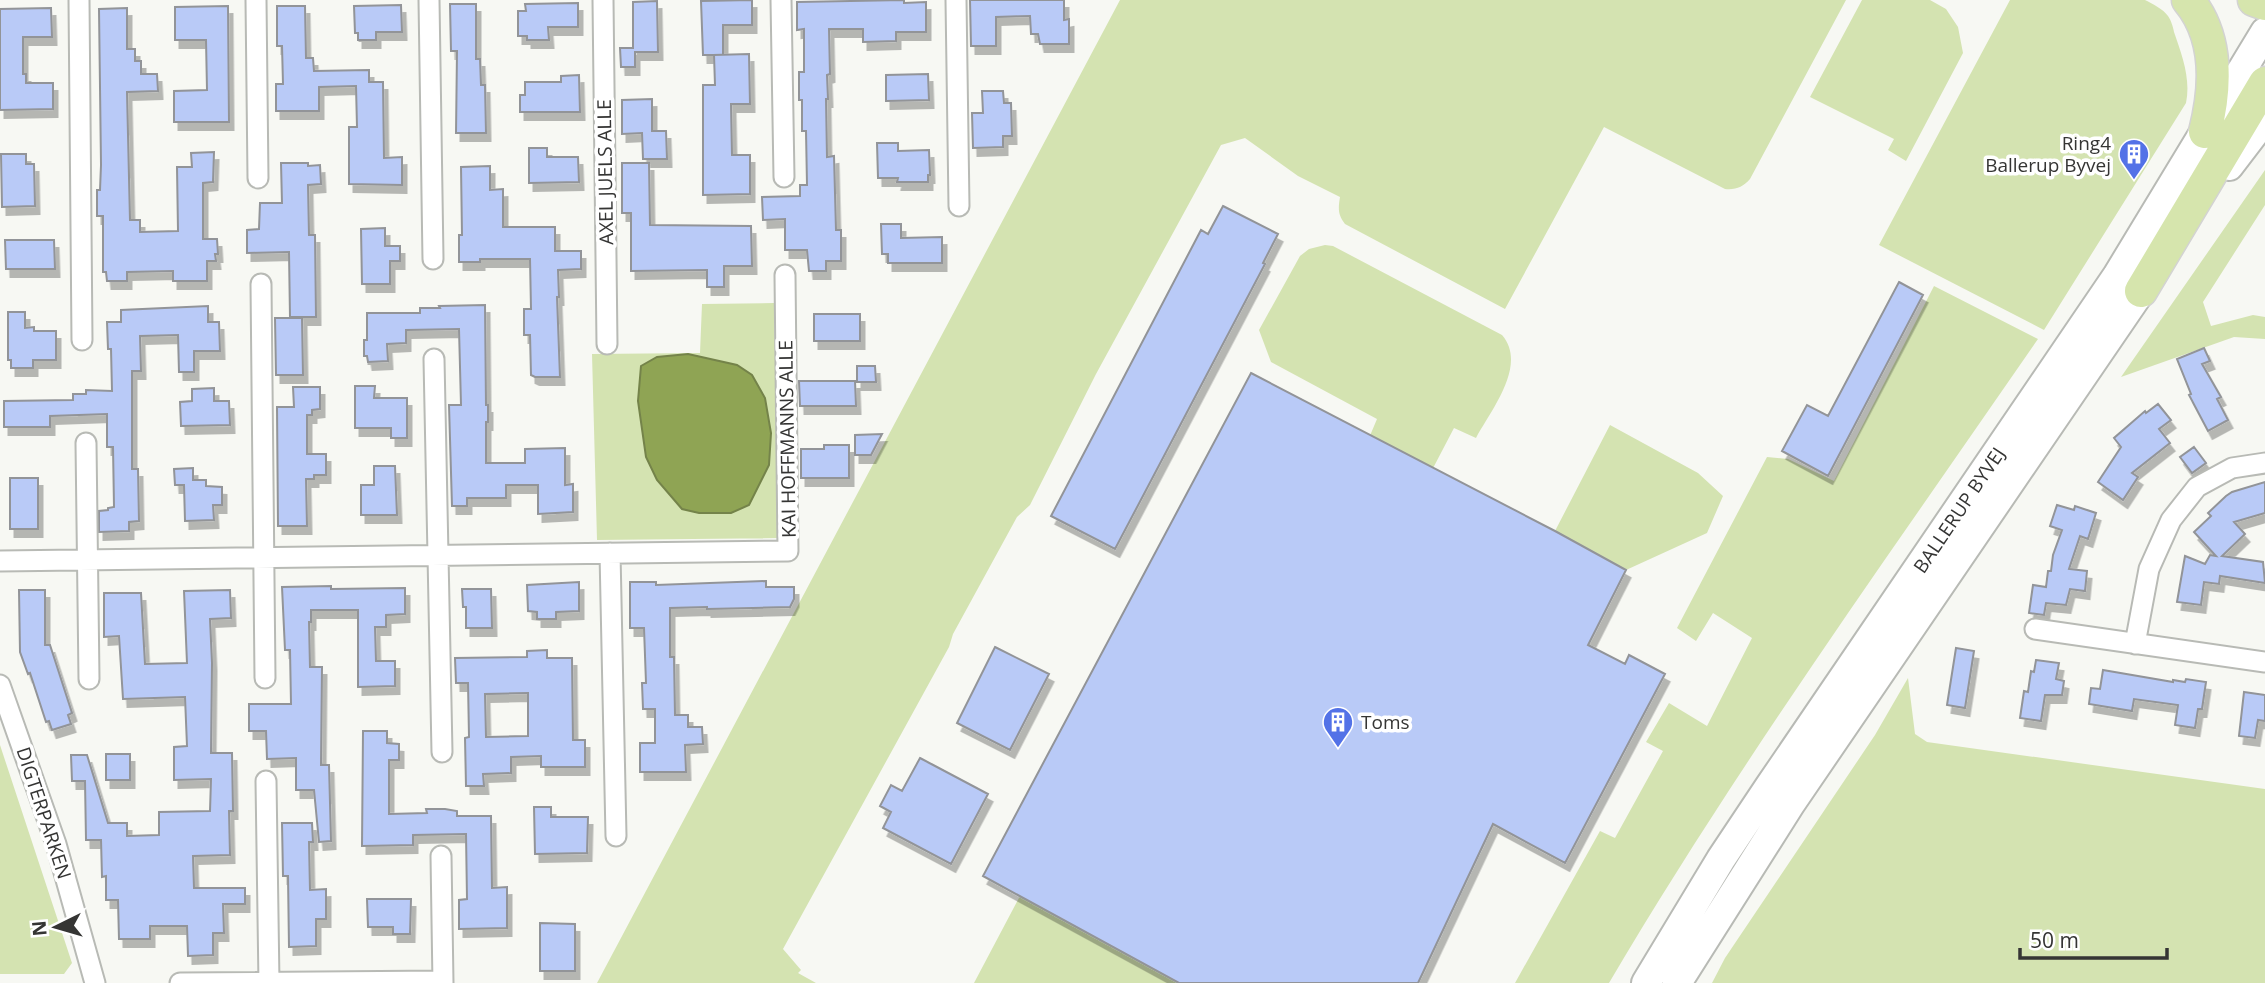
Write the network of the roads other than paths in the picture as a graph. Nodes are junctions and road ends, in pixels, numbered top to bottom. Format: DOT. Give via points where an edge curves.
graph roads {
  1 [pos="79,0"];
  2 [pos="256,0"];
  3 [pos="429,0"];
  4 [pos="603,0"];
  5 [pos="781,0"];
  6 [pos="956,0"];
  7 [pos="2188,0"];
  8 [pos="2254,0"];
  9 [pos="2265,5"];
  10 [pos="2265,32"];
  11 [pos="2265,83"];
  12 [pos="2265,119"];
  13 [pos="2204,132"];
  14 [pos="784,177"];
  15 [pos="258,178"];
  16 [pos="959,206"];
  17 [pos="433,259"];
  18 [pos="785,275"];
  19 [pos="261,284"];
  20 [pos="2141,291"];
  21 [pos="82,340"];
  22 [pos="607,344"];
  23 [pos="434,359"];
  24 [pos="86,443"];
  25 [pos="2265,463"];
  26 [pos="610,553"];
  27 [pos="438,556"];
  28 [pos="264,558"];
  29 [pos="88,560"];
  30 [pos="0,561"];
  31 [pos="2035,629"];
  32 [pos="2135,644"];
  33 [pos="2265,662"];
  34 [pos="265,678"];
  35 [pos="89,679"];
  36 [pos="0,685"];
  37 [pos="442,752"];
  38 [pos="266,781"];
  39 [pos="616,836"];
  40 [pos="442,856"];
  41 [pos="443,982"];
  42 [pos="95,983"];
  43 [pos="180,983"];
  44 [pos="269,983"];
  45 [pos="1646,983"];
  46 [pos="1677,983"];
  1 -- 21 [label="street"];
  2 -- 15 [label="street"];
  3 -- 17 [label="street"];
  4 -- 22 [label="street, AXEL JUELS ALLE"];
  5 -- 14 [label="street"];
  6 -- 16 [label="street"];
  7 -- 13 [label="main road" via="2204,26 2212,56 2211,106"];
  8 -- 9 [label="main road"];
  10 -- 13 [label="main road, BALLERUP BYVEJ"];
  11 -- 20 [label="main road"];
  12 -- 20 [label="main road, BALLERUP BYVEJ"];
  13 -- 45 [label="main road, BALLERUP BYVEJ" via="2109,287 1728,849"];
  18 -- 26 [label="street, KAI HOFFMANNS ALLE" via="788,551"];
  19 -- 28 [label="street"];
  20 -- 46 [label="main road, BALLERUP BYVEJ" via="1791,803"];
  23 -- 27 [label="street"];
  24 -- 29 [label="street"];
  25 -- 32 [label="street" via="2232,468 2197,487 2171,520 2149,569"];
  26 -- 27 [label="street, KAI HOFFMANNS ALLE"];
  26 -- 39 [label="street"];
  27 -- 28 [label="street, KAI HOFFMANNS ALLE"];
  27 -- 37 [label="street"];
  28 -- 29 [label="street, KAI HOFFMANNS ALLE"];
  28 -- 34 [label="street"];
  29 -- 30 [label="street, KAI HOFFMANNS ALLE"];
  29 -- 35 [label="street"];
  31 -- 32 [label="street"];
  32 -- 33 [label="street"];
  36 -- 42 [label="street, DIGTERPARKEN" via="56,844"];
  38 -- 44 [label="street"];
  40 -- 41 [label="street"];
  41 -- 44 [label="street"];
  43 -- 44 [label="street"];
}
